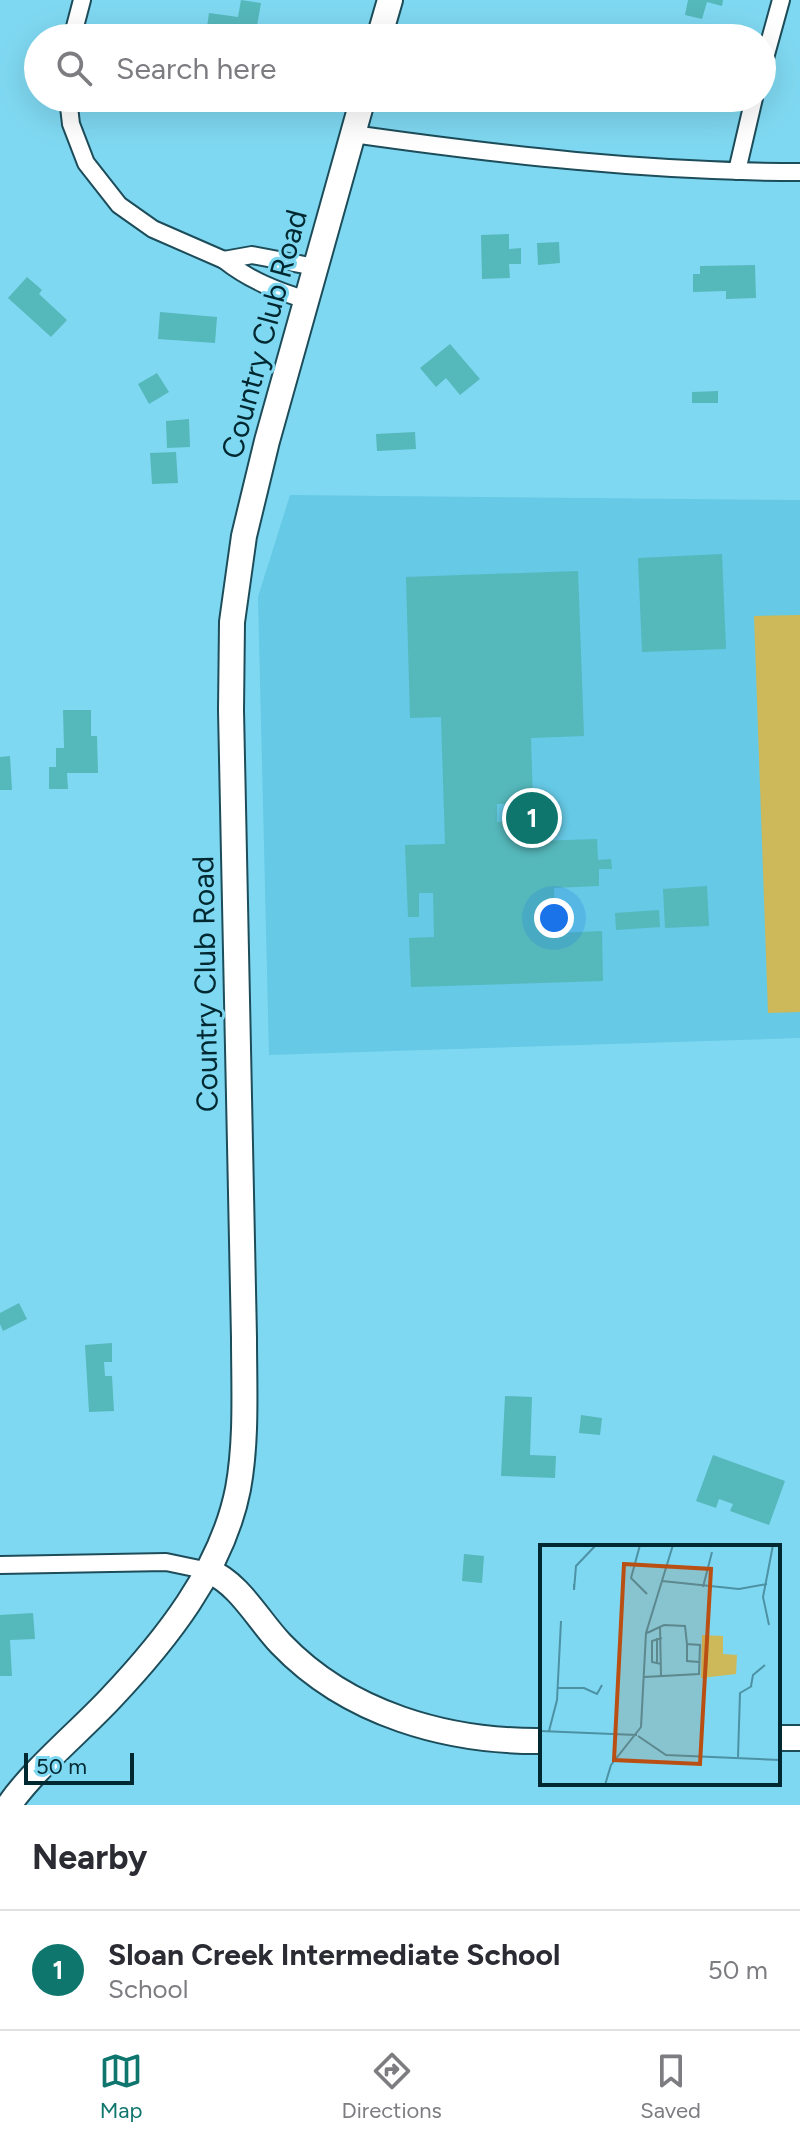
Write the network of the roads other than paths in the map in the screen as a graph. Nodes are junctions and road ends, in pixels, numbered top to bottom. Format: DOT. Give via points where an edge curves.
graph roads {
  1 [pos="82,0"];
  2 [pos="390,0"];
  3 [pos="781,0"];
  4 [pos="76,24"];
  5 [pos="383,24"];
  6 [pos="774,24"];
  7 [pos="70,112"];
  8 [pos="359,112"];
  9 [pos="751,112"];
  10 [pos="353,134"];
  11 [pos="737,171"];
  12 [pos="800,172"];
  13 [pos="224,260"];
  14 [pos="315,267"];
  15 [pos="307,300"];
  16 [pos="0,1565"];
  17 [pos="209,1571"];
  18 [pos="540,1741"];
  19 [pos="9,1805"];
  1 -- 4 [label="street"];
  2 -- 5 [label="main road"];
  3 -- 6 [label="street"];
  7 -- 13 [label="street" via="86,163 119,205 153,229"];
  8 -- 10 [label="main road, Country Club Road"];
  9 -- 11 [label="street"];
  10 -- 11 [label="street" via="535,157"];
  10 -- 14 [label="main road, Country Club Road"];
  11 -- 12 [label="street"];
  13 -- 14 [label="street" via="252,255"];
  13 -- 15 [label="street" via="277,291"];
  14 -- 15 [label="main road, Country Club Road"];
  15 -- 17 [label="main road, Country Club Road" via="244,536 232,622 244,1419 238,1488"];
  16 -- 17 [label="street" via="166,1562"];
  17 -- 18 [label="main road" via="231,1585 283,1646 346,1695 431,1729"];
  17 -- 19 [label="main road, Country Club Road" via="139,1668"];
}
